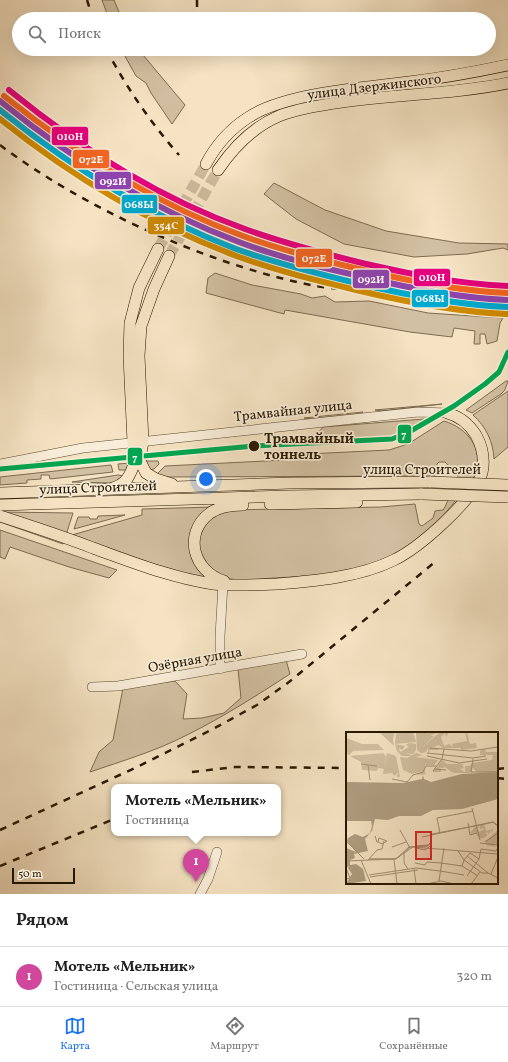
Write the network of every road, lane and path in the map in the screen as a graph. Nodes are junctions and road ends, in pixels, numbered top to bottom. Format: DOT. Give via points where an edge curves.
graph roads {
  1 [pos="508,65"];
  2 [pos="508,83"];
  3 [pos="206,164"];
  4 [pos="218,170"];
  5 [pos="158,249"];
  6 [pos="169,256"];
  7 [pos="447,413"];
  8 [pos="138,441"];
  9 [pos="0,464"];
  10 [pos="508,485"];
  11 [pos="182,487"];
  12 [pos="107,489"];
  13 [pos="0,493"];
  14 [pos="402,494"];
  15 [pos="508,497"];
  16 [pos="0,505"];
  17 [pos="0,516"];
  18 [pos="223,584"];
  19 [pos="243,585"];
  20 [pos="302,654"];
  21 [pos="220,669"];
  22 [pos="92,687"];
  23 [pos="217,852"];
  24 [pos="200,894"];
  1 -- 3 [label="main road, улица Дзержинского" via="454,76 332,92 274,106 250,116 235,127 218,145"];
  2 -- 4 [label="main road, улица Дзержинского" via="352,101 291,112 273,119 251,133 236,146"];
  5 -- 8 [label="main road" via="139,288 130,323 129,356"];
  6 -- 8 [label="main road" via="149,300 141,326"];
  7 -- 8 [label="street, Трамвайная улица" via="413,412"];
  7 -- 19 [label="main road" via="464,422 478,438 483,456 483,469 479,481 467,497 429,536 401,556 373,569 299,582"];
  8 -- 9 [label="street, Трамвайная улица" via="83,448"];
  8 -- 11 [label="main road" via="140,461 146,473"];
  8 -- 12 [label="main road" via="130,475 123,484"];
  10 -- 11 [label="main road, улица Строителей, bridge" via="431,482"];
  11 -- 12 [label="main road, улица Строителей"];
  12 -- 13 [label="main road, улица Строителей"];
  14 -- 15 [label="main road, улица Строителей, bridge"];
  14 -- 16 [label="main road, улица Строителей"];
  14 -- 19 [label="main road" via="349,502 234,505 214,511 197,529 194,546 196,558 213,576 222,581"];
  17 -- 18 [label="main road" via="191,580"];
  18 -- 19 [label="main road"];
  18 -- 21 [label="street"];
  20 -- 21 [label="street, Озёрная улица"];
  21 -- 22 [label="street, Озёрная улица" via="118,686"];
  23 -- 24 [label="street"];
}
